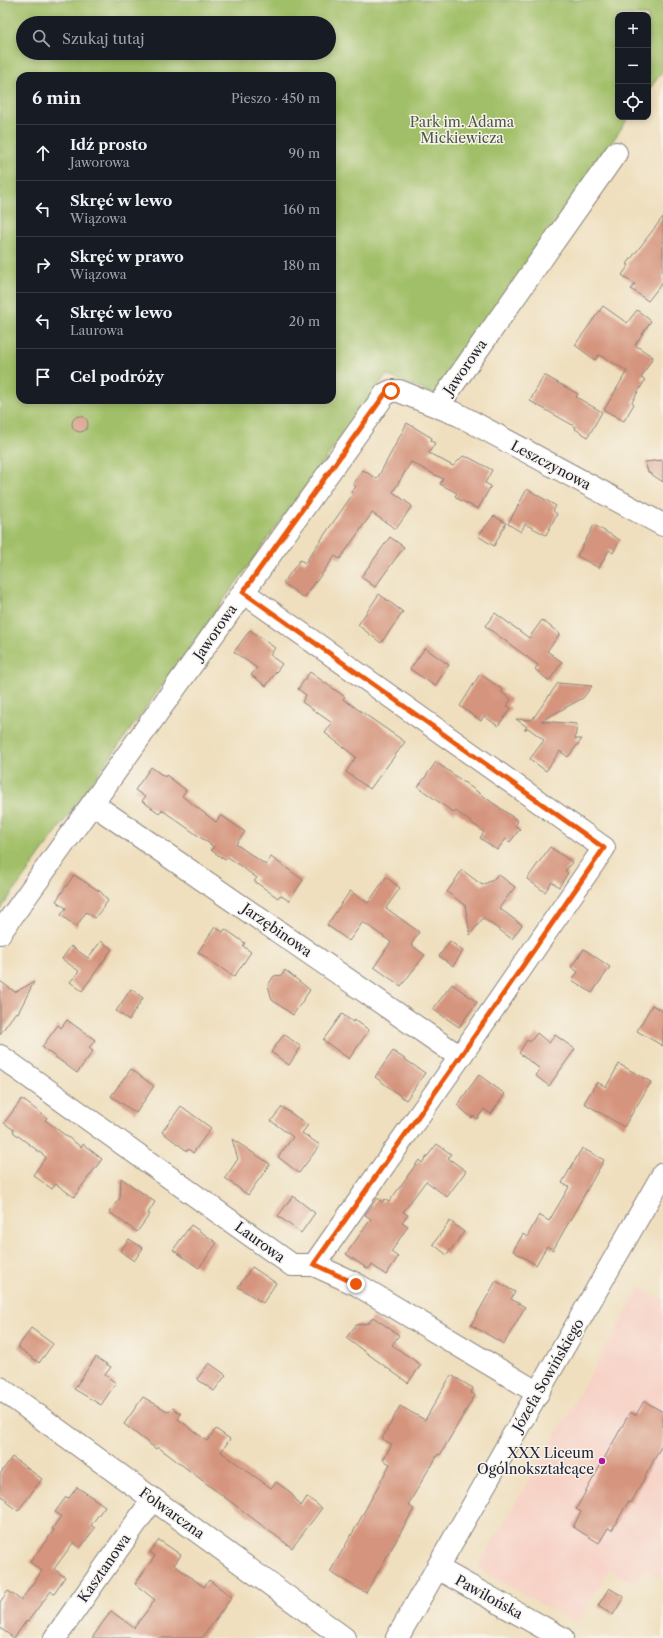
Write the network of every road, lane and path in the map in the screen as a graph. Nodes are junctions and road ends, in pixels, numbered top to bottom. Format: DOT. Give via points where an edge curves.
graph roads {
  1 [pos="616,153"];
  2 [pos="438,406"];
  3 [pos="663,525"];
  4 [pos="243,592"];
  5 [pos="93,804"];
  6 [pos="0,933"];
  7 [pos="0,1056"];
  8 [pos="460,1057"];
  9 [pos="663,1174"];
  10 [pos="314,1264"];
  11 [pos="0,1388"];
  12 [pos="538,1393"];
  13 [pos="153,1499"];
  14 [pos="437,1568"];
  15 [pos="55,1638"];
  16 [pos="344,1638"];
  17 [pos="397,1638"];
  18 [pos="562,1638"];
  1 -- 2 [label="street, Jaworowa"];
  2 -- 3 [label="street, Leszczynowa"];
  2 -- 4 [label="street, Jaworowa" via="399,391 385,394"];
  4 -- 5 [label="street, Jaworowa"];
  4 -- 8 [label="street" via="604,848"];
  5 -- 6 [label="street, Jaworowa"];
  5 -- 8 [label="street, Jarzębinowa"];
  7 -- 10 [label="street, Laurowa" via="292,1264"];
  8 -- 10 [label="street"];
  9 -- 12 [label="street, Józefa Sowińskiego"];
  10 -- 12 [label="street, Laurowa" via="356,1284"];
  11 -- 13 [label="street, Folwarczna"];
  12 -- 14 [label="street, Józefa Sowińskiego"];
  13 -- 15 [label="street, Kasztanowa"];
  13 -- 16 [label="street, Folwarczna"];
  14 -- 17 [label="street, Józefa Sowińskiego"];
  14 -- 18 [label="street, Pawilońska"];
}
